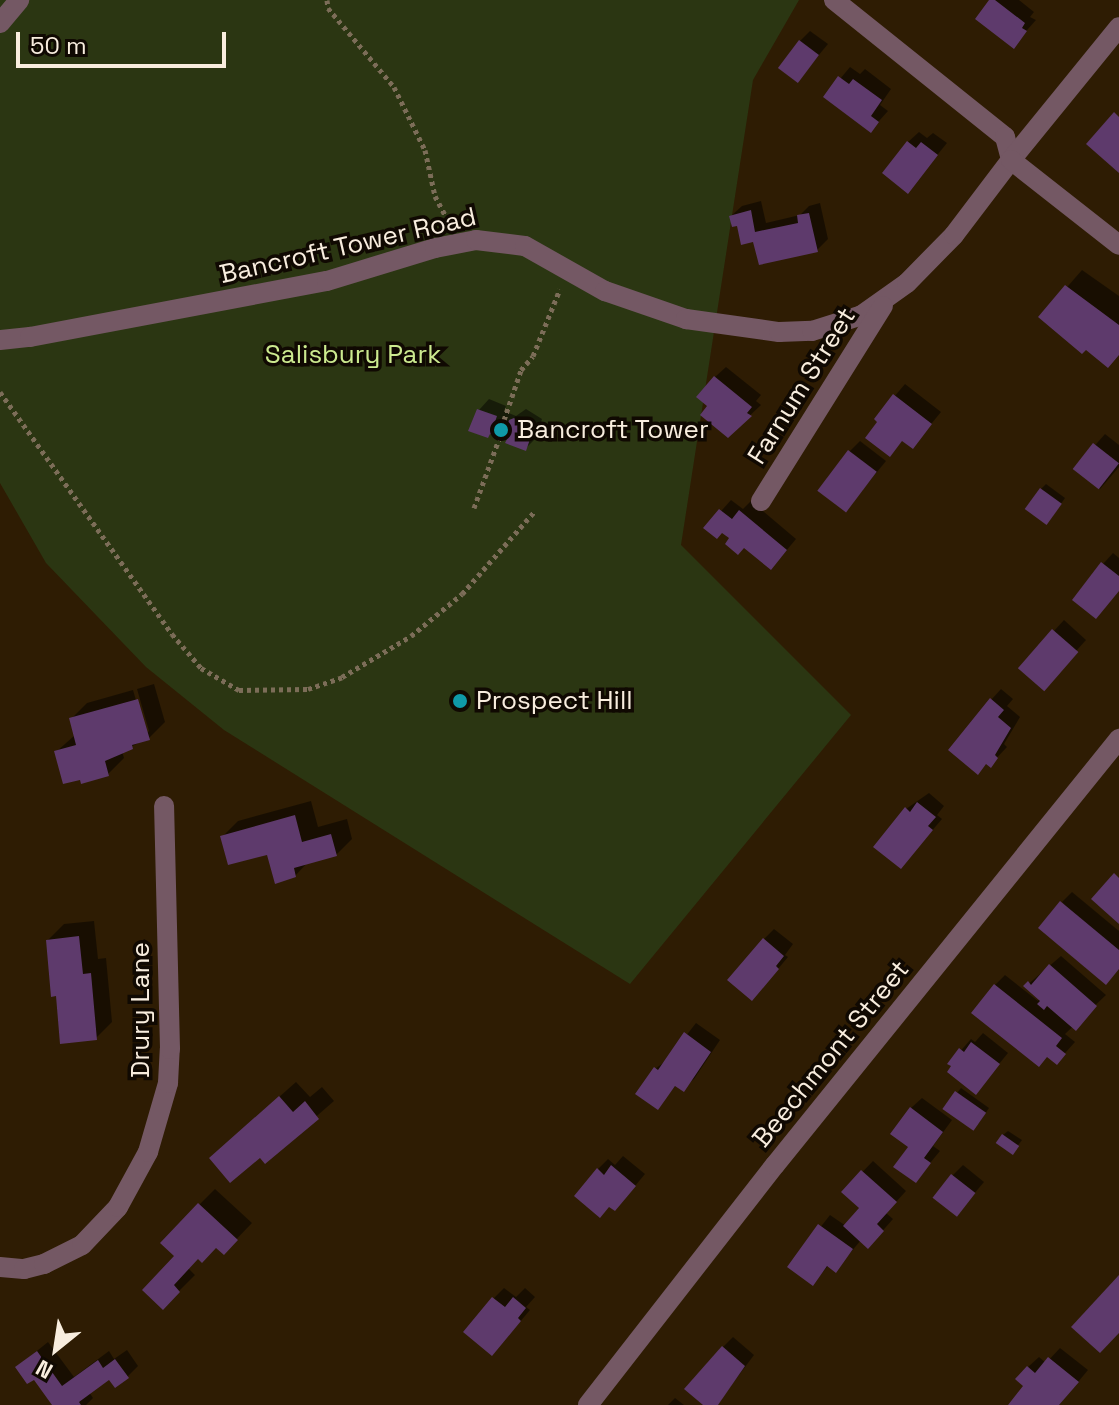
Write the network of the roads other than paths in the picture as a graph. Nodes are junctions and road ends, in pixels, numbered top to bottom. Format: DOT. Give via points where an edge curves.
graph roads {
  1 [pos="19,0"];
  2 [pos="834,0"];
  3 [pos="0,23"];
  4 [pos="1119,27"];
  5 [pos="1011,160"];
  6 [pos="1119,245"];
  7 [pos="887,299"];
  8 [pos="0,340"];
  9 [pos="761,501"];
  10 [pos="1119,739"];
  11 [pos="164,806"];
  12 [pos="0,1267"];
  13 [pos="588,1405"];
  1 -- 3 [label="street"];
  2 -- 5 [label="street" via="1005,137"];
  4 -- 5 [label="street"];
  5 -- 6 [label="street"];
  5 -- 7 [label="street, Bancroft Tower Road" via="944,247"];
  7 -- 8 [label="street, Bancroft Tower Road" via="829,328 779,332 686,319 615,295 525,246 499,240 461,243 327,281"];
  7 -- 9 [label="street, Farnum Street"];
  10 -- 13 [label="street, Beechmont Street"];
  11 -- 12 [label="street, Drury Lane" via="170,1049 168,1083 148,1152 118,1207 82,1245 44,1264"];
}
